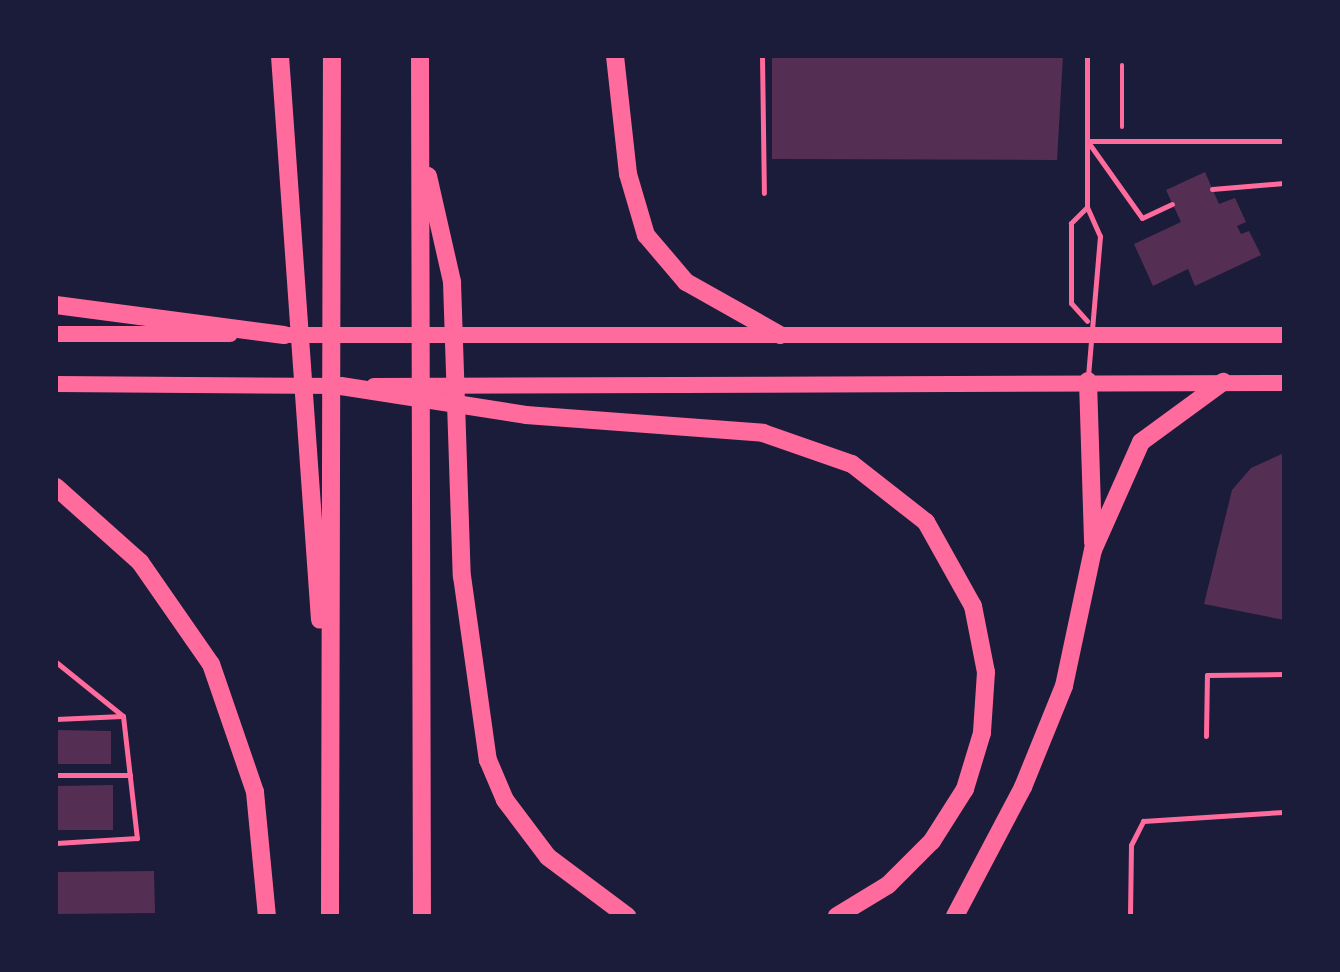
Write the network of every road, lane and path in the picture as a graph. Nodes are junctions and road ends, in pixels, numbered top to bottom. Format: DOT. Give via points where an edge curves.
graph roads {
  1 [pos="280,56"];
  2 [pos="332,56"];
  3 [pos="420,56"];
  4 [pos="615,56"];
  5 [pos="762,56"];
  6 [pos="1087,56"];
  7 [pos="1122,65"];
  8 [pos="1087,141"];
  9 [pos="1122,141"];
  10 [pos="1284,141"];
  11 [pos="420,142"];
  12 [pos="1284,183"];
  13 [pos="1212,189"];
  14 [pos="764,193"];
  15 [pos="1172,204"];
  16 [pos="1087,207"];
  17 [pos="56,305"];
  18 [pos="1088,328"];
  19 [pos="56,334"];
  20 [pos="284,335"];
  21 [pos="780,335"];
  22 [pos="1284,335"];
  23 [pos="1088,381"];
  24 [pos="1223,382"];
  25 [pos="1284,383"];
  26 [pos="56,384"];
  27 [pos="341,386"];
  28 [pos="56,487"];
  29 [pos="1093,550"];
  30 [pos="58,664"];
  31 [pos="1284,674"];
  32 [pos="123,716"];
  33 [pos="330,717"];
  34 [pos="56,719"];
  35 [pos="1206,736"];
  36 [pos="56,775"];
  37 [pos="130,775"];
  38 [pos="1284,812"];
  39 [pos="56,843"];
  40 [pos="267,916"];
  41 [pos="330,916"];
  42 [pos="422,916"];
  43 [pos="627,916"];
  44 [pos="837,916"];
  45 [pos="955,916"];
  46 [pos="1130,916"];
  1 -- 33 [label="highway" via="306,480"];
  2 -- 33 [label="highway"];
  3 -- 11 [label="highway"];
  4 -- 21 [label="highway" via="628,174 646,235 686,282"];
  5 -- 14 [label="lane"];
  6 -- 8 [label="lane"];
  7 -- 9 [label="path"];
  8 -- 9 [label="lane"];
  8 -- 15 [label="lane" via="1142,218"];
  8 -- 16 [label="lane"];
  9 -- 10 [label="lane"];
  11 -- 42 [label="highway"];
  11 -- 43 [label="highway" via="452,282 456,490 488,760 505,800 548,857"];
  12 -- 13 [label="lane"];
  16 -- 18 [label="lane" via="1100,236 1100,303"];
  16 -- 18 [label="lane" via="1071,223 1071,295"];
  17 -- 20 [label="highway"];
  18 -- 21 [label="main road"];
  18 -- 22 [label="main road"];
  18 -- 23 [label="lane"];
  19 -- 20 [label="main road"];
  20 -- 21 [label="main road"];
  23 -- 24 [label="main road"];
  23 -- 27 [label="main road"];
  23 -- 29 [label="highway"];
  24 -- 25 [label="main road"];
  24 -- 29 [label="highway" via="1141,442"];
  26 -- 27 [label="main road"];
  27 -- 44 [label="highway" via="526,415 763,433 852,464 926,522 973,606 986,672 982,733 965,789 932,841 888,885"];
  28 -- 40 [label="highway" via="140,562 211,664 255,792"];
  29 -- 45 [label="highway" via="1064,686 1023,787"];
  30 -- 32 [label="lane"];
  31 -- 35 [label="lane" via="1207,675"];
  32 -- 34 [label="lane"];
  32 -- 37 [label="lane"];
  33 -- 41 [label="highway"];
  36 -- 37 [label="lane"];
  37 -- 39 [label="lane" via="137,838"];
  38 -- 46 [label="lane" via="1143,821 1131,845"];
}
